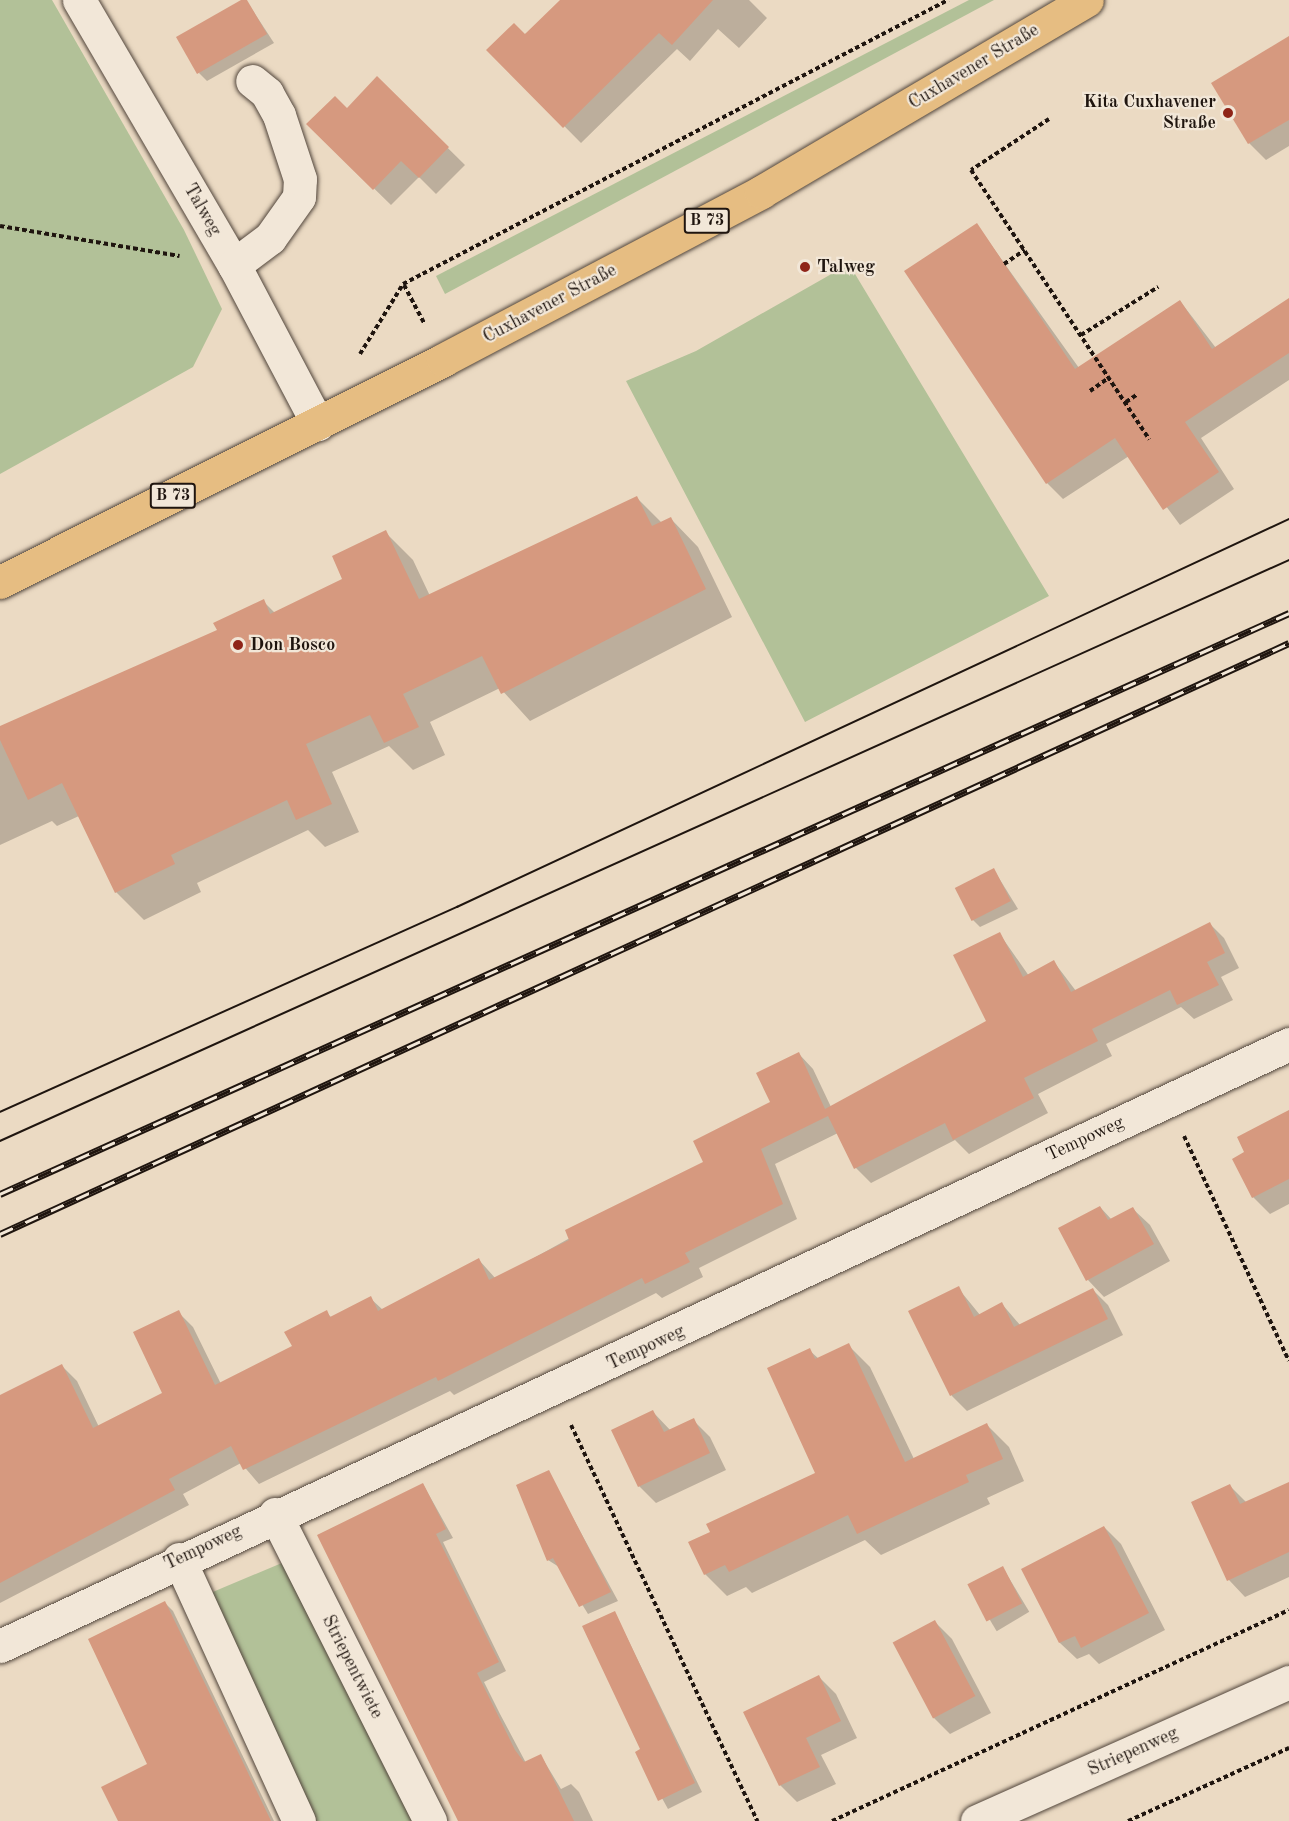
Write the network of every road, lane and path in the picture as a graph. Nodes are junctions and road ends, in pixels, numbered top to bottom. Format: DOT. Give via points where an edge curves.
graph roads {
  1 [pos="79,0"];
  2 [pos="948,0"];
  3 [pos="1087,0"];
  4 [pos="252,81"];
  5 [pos="1049,119"];
  6 [pos="0,226"];
  7 [pos="1024,250"];
  8 [pos="234,264"];
  9 [pos="1004,264"];
  10 [pos="403,284"];
  11 [pos="1158,287"];
  12 [pos="1081,335"];
  13 [pos="1110,377"];
  14 [pos="1090,391"];
  15 [pos="1138,394"];
  16 [pos="1126,402"];
  17 [pos="318,424"];
  18 [pos="1149,439"];
  19 [pos="0,582"];
  20 [pos="1289,1044"];
  21 [pos="1167,1101"];
  22 [pos="1289,1361"];
  23 [pos="554,1391"];
  24 [pos="275,1514"];
  25 [pos="178,1559"];
  26 [pos="1289,1610"];
  27 [pos="0,1646"];
  28 [pos="1289,1682"];
  29 [pos="1289,1748"];
  30 [pos="299,1821"];
  31 [pos="430,1821"];
  32 [pos="756,1821"];
  33 [pos="832,1821"];
  34 [pos="977,1821"];
  35 [pos="1128,1821"];
  1 -- 8 [label="street, Talweg"];
  2 -- 10 [label="path"];
  3 -- 17 [label="main road, Cuxhavener Straße / B 73" via="761,192"];
  4 -- 8 [label="street" via="267,93 279,116 300,179 299,197 270,238"];
  5 -- 7 [label="path" via="971,170"];
  6 -- 8 [label="path"];
  7 -- 9 [label="path"];
  7 -- 12 [label="path"];
  8 -- 17 [label="street, Talweg"];
  11 -- 12 [label="path"];
  12 -- 13 [label="path"];
  13 -- 14 [label="path"];
  13 -- 16 [label="path"];
  15 -- 16 [label="path"];
  16 -- 18 [label="path"];
  17 -- 19 [label="main road, Cuxhavener Straße / B 73"];
  20 -- 21 [label="street, Tempoweg"];
  21 -- 22 [label="path"];
  21 -- 23 [label="street, Tempoweg"];
  23 -- 24 [label="street, Tempoweg"];
  23 -- 32 [label="path"];
  24 -- 25 [label="street, Tempoweg"];
  24 -- 31 [label="street, Striepentwiete"];
  25 -- 27 [label="street, Tempoweg"];
  25 -- 30 [label="street"];
  26 -- 33 [label="path"];
  28 -- 34 [label="street, Striepenweg"];
  29 -- 35 [label="path"];
}
